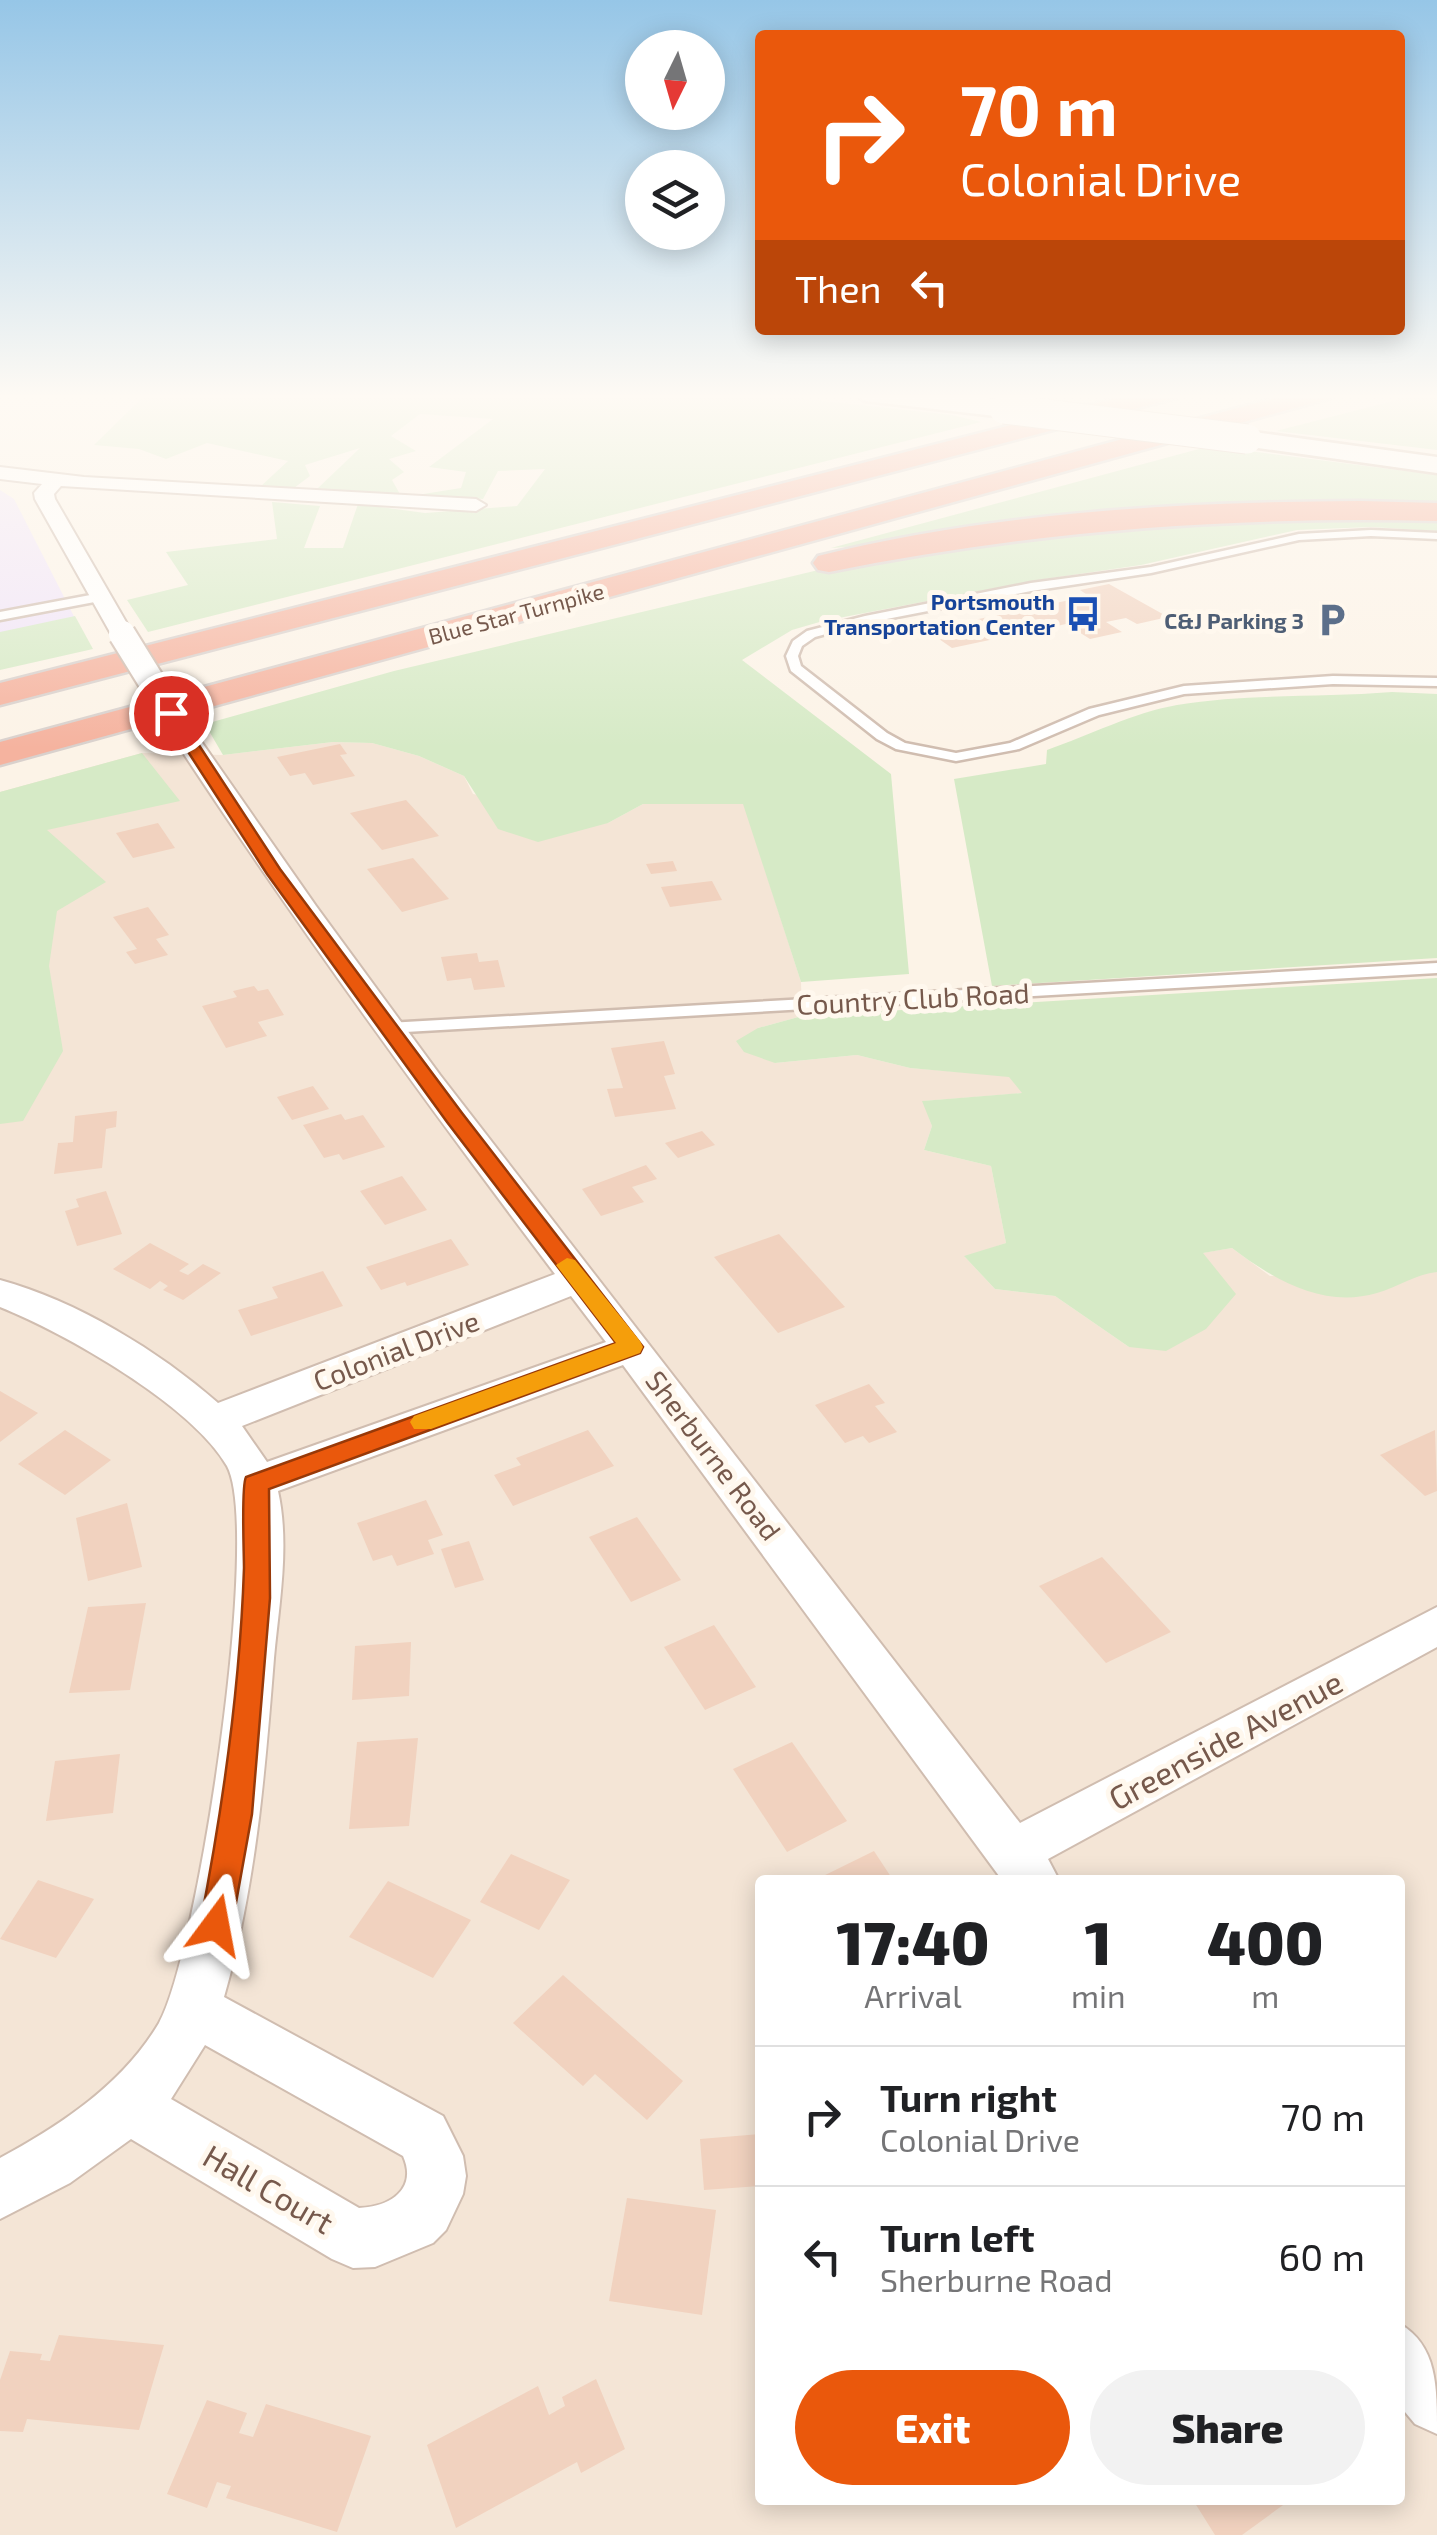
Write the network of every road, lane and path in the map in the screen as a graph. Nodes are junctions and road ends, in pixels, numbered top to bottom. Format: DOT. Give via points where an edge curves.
graph roads {
  1 [pos="52,511"];
  2 [pos="708,511"];
  3 [pos="888,511"];
  4 [pos="1244,511"];
  5 [pos="1379,511"];
  6 [pos="1437,512"];
  7 [pos="1437,536"];
  8 [pos="804,568"];
  9 [pos="767,577"];
  10 [pos="101,597"];
  11 [pos="0,616"];
  12 [pos="326,665"];
  13 [pos="1437,682"];
  14 [pos="0,694"];
  15 [pos="0,754"];
  16 [pos="1437,968"];
  17 [pos="388,1028"];
  18 [pos="578,1279"];
  19 [pos="0,1293"];
  20 [pos="631,1347"];
  21 [pos="214,1421"];
  22 [pos="255,1484"];
  23 [pos="1437,1625"];
  24 [pos="1023,1866"];
  25 [pos="193,2009"];
  26 [pos="129,2106"];
  27 [pos="0,2190"];
  28 [pos="1405,2361"];
  29 [pos="1437,2402"];
  1 -- 10 [label="street, Sherburne Road"];
  2 -- 14 [label="highway, Blue Star Turnpike"];
  3 -- 12 [label="highway, Blue Star Turnpike"];
  4 -- 8 [label="highway" via="1128,517 939,541"];
  5 -- 6 [label="highway"];
  7 -- 13 [label="lane" via="1299,537 832,628 797,644 792,656 795,668 882,736 956,757 987,754 1094,712 1184,690 1333,680"];
  9 -- 12 [label="highway"];
  10 -- 11 [label="lane"];
  10 -- 17 [label="street, Sherburne Road, bridge" via="273,871"];
  12 -- 15 [label="highway, Blue Star Turnpike"];
  16 -- 17 [label="lane, Country Club Road"];
  17 -- 18 [label="street, Sherburne Road"];
  18 -- 20 [label="street, Sherburne Road"];
  18 -- 21 [label="street, Colonial Drive"];
  19 -- 21 [label="street" via="129,1359"];
  20 -- 22 [label="street"];
  20 -- 24 [label="street, Sherburne Road"];
  21 -- 22 [label="street"];
  22 -- 25 [label="street" via="256,1598 237,1814"];
  23 -- 24 [label="street, Greenside Avenue"];
  25 -- 26 [label="street" via="174,2049"];
  25 -- 26 [label="street, Hall Court" via="423,2136 437,2168 428,2206 394,2235 353,2238"];
  26 -- 27 [label="street" via="67,2154"];
  28 -- 29 [label="street"];
}
